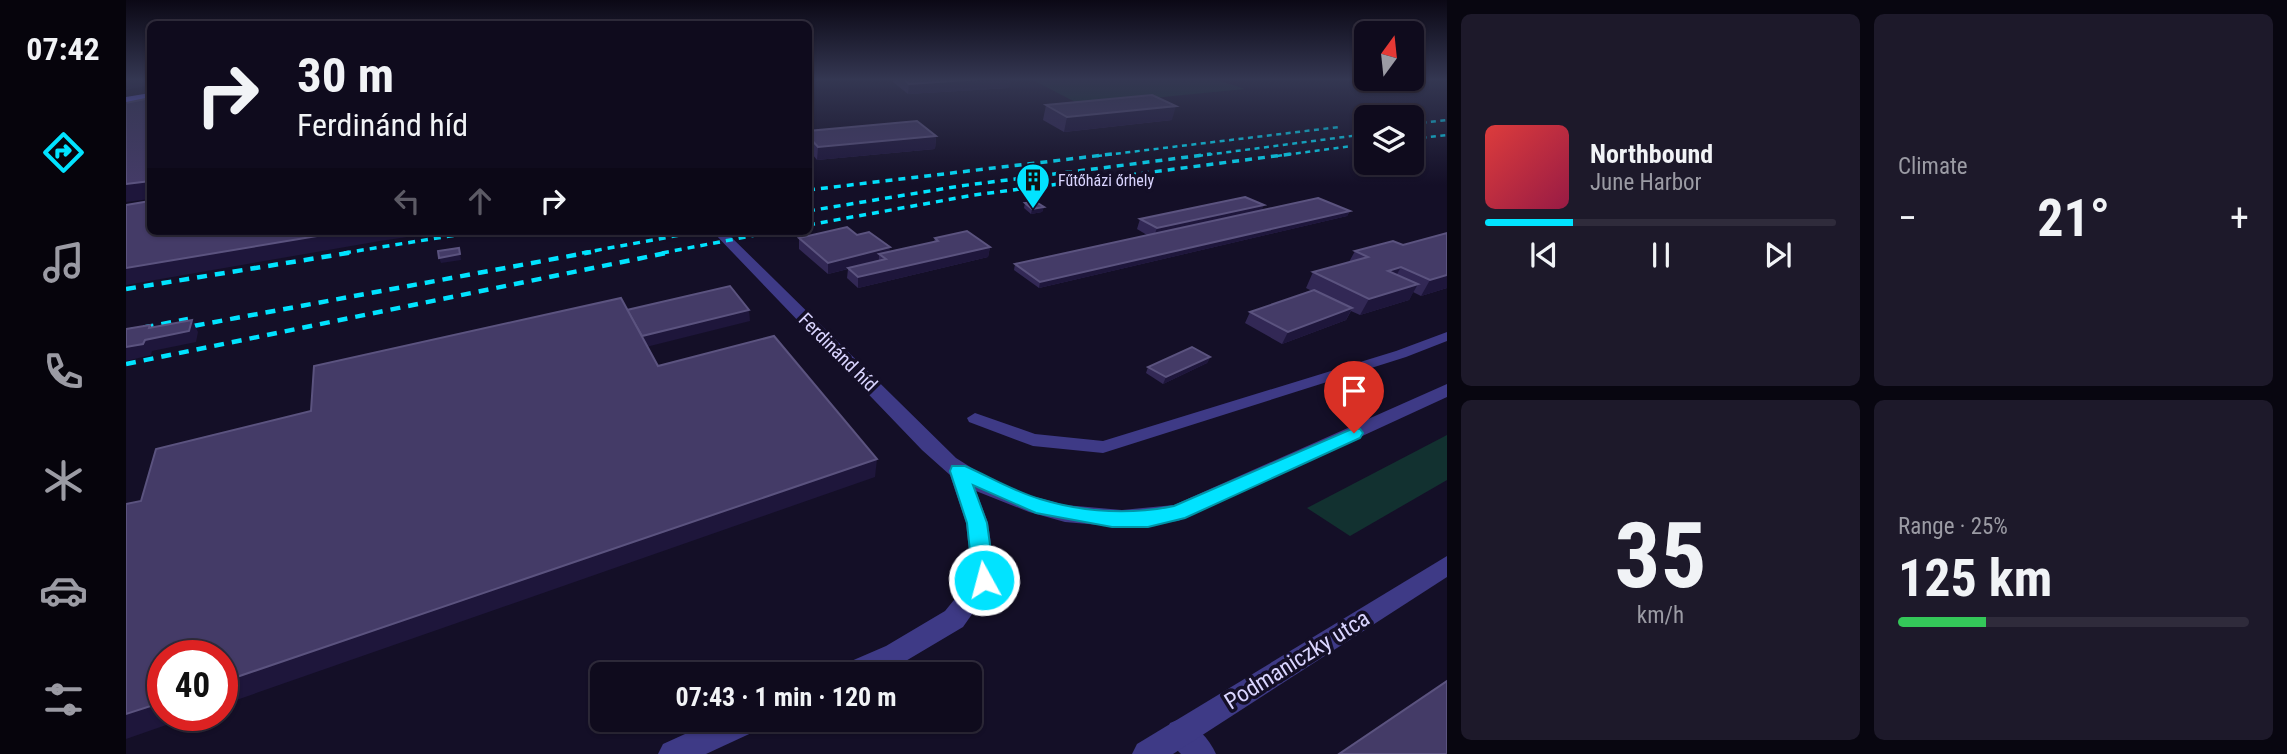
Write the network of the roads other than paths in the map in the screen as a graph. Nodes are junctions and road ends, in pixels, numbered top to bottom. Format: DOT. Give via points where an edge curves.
graph roads {
  1 [pos="722,235"];
  2 [pos="1447,336"];
  3 [pos="1447,390"];
  4 [pos="975,418"];
  5 [pos="953,466"];
  6 [pos="1447,565"];
  7 [pos="877,662"];
  8 [pos="721,732"];
  9 [pos="1180,733"];
  10 [pos="673,754"];
  11 [pos="1147,754"];
  12 [pos="1201,754"];
  1 -- 5 [label="street, Ferdinánd híd"];
  2 -- 4 [label="lane" via="1103,447 1033,440"];
  3 -- 5 [label="street, Ferdinánd híd" via="1178,513 1148,519 1112,520 1036,506"];
  5 -- 7 [label="street, Ferdinánd híd" via="977,523 984,580 954,619"];
  6 -- 9 [label="street, Podmaniczky utca"];
  8 -- 10 [label="street"];
  9 -- 11 [label="street, Podmaniczky utca"];
  9 -- 12 [label="street"];
}
